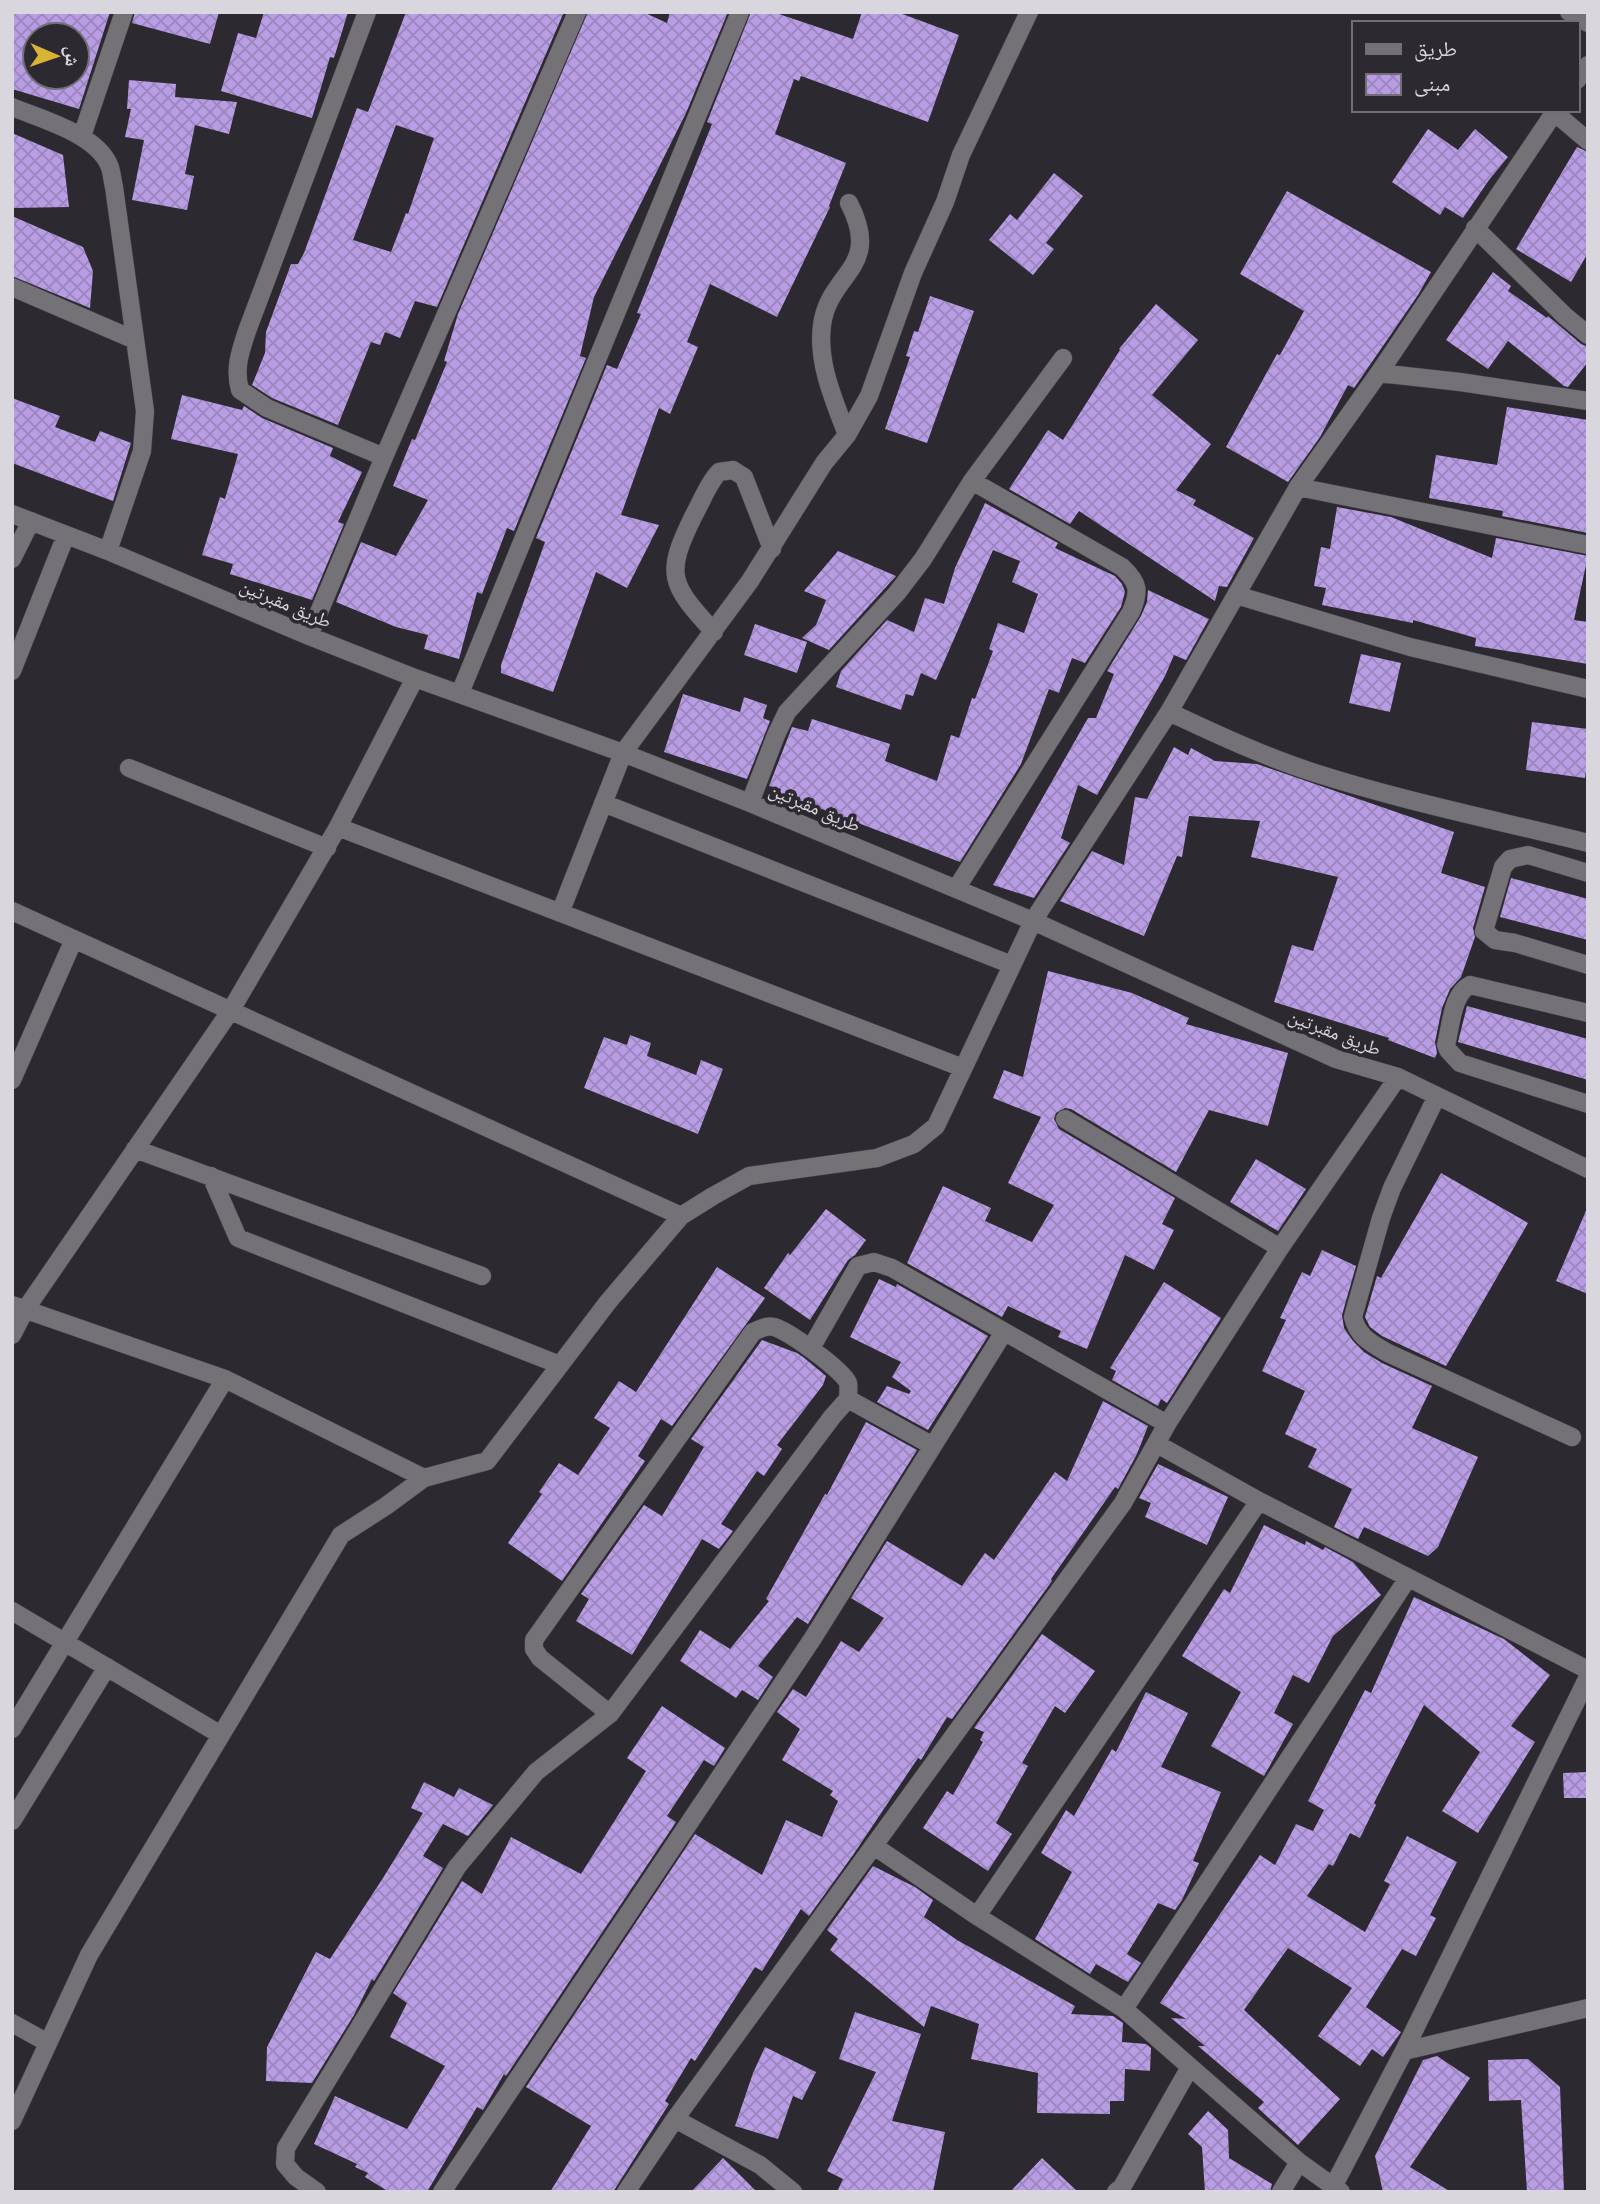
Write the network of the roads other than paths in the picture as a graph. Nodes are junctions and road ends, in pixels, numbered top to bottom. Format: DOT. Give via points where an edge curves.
graph roads {
  1 [pos="124,12"];
  2 [pos="367,12"];
  3 [pos="577,12"];
  4 [pos="740,12"];
  5 [pos="1029,12"];
  6 [pos="1569,12"];
  7 [pos="1588,23"];
  8 [pos="12,107"];
  9 [pos="1554,112"];
  10 [pos="1556,112"];
  11 [pos="82,136"];
  12 [pos="1588,141"];
  13 [pos="849,202"];
  14 [pos="1475,228"];
  15 [pos="12,287"];
  16 [pos="1588,335"];
  17 [pos="135,340"];
  18 [pos="1063,358"];
  19 [pos="1379,373"];
  20 [pos="1588,401"];
  21 [pos="847,435"];
  22 [pos="384,457"];
  23 [pos="972,481"];
  24 [pos="1298,488"];
  25 [pos="12,514"];
  26 [pos="31,521"];
  27 [pos="66,535"];
  28 [pos="1588,545"];
  29 [pos="772,549"];
  30 [pos="108,551"];
  31 [pos="12,559"];
  32 [pos="1236,595"];
  33 [pos="714,632"];
  34 [pos="309,636"];
  35 [pos="12,671"];
  36 [pos="415,678"];
  37 [pos="1588,689"];
  38 [pos="460,693"];
  39 [pos="1169,712"];
  40 [pos="623,753"];
  41 [pos="129,768"];
  42 [pos="603,803"];
  43 [pos="750,803"];
  44 [pos="338,827"];
  45 [pos="1588,844"];
  46 [pos="327,848"];
  47 [pos="1588,873"];
  48 [pos="956,889"];
  49 [pos="12,911"];
  50 [pos="560,913"];
  51 [pos="1033,921"];
  52 [pos="74,939"];
  53 [pos="1012,965"];
  54 [pos="1588,965"];
  55 [pos="231,1010"];
  56 [pos="1588,1013"];
  57 [pos="963,1068"];
  58 [pos="1398,1077"];
  59 [pos="12,1080"];
  60 [pos="1437,1096"];
  61 [pos="1588,1104"];
  62 [pos="1065,1119"];
  63 [pos="135,1149"];
  64 [pos="1588,1169"];
  65 [pos="211,1177"];
  66 [pos="681,1216"];
  67 [pos="1280,1248"];
  68 [pos="482,1276"];
  69 [pos="19,1307"];
  70 [pos="1004,1332"];
  71 [pos="12,1335"];
  72 [pos="811,1349"];
  73 [pos="560,1365"];
  74 [pos="225,1379"];
  75 [pos="848,1399"];
  76 [pos="1167,1424"];
  77 [pos="1572,1437"];
  78 [pos="1157,1444"];
  79 [pos="933,1446"];
  80 [pos="424,1478"];
  81 [pos="1259,1500"];
  82 [pos="1408,1578"];
  83 [pos="12,1611"];
  84 [pos="64,1641"];
  85 [pos="107,1667"];
  86 [pos="1588,1670"];
  87 [pos="1588,1677"];
  88 [pos="610,1714"];
  89 [pos="12,1728"];
  90 [pos="220,1735"];
  91 [pos="12,1821"];
  92 [pos="874,1846"];
  93 [pos="977,1916"];
  94 [pos="1588,2008"];
  95 [pos="1124,2009"];
  96 [pos="12,2023"];
  97 [pos="48,2043"];
  98 [pos="1404,2051"];
  99 [pos="1190,2067"];
  100 [pos="675,2119"];
  101 [pos="12,2121"];
  102 [pos="1298,2162"];
  103 [pos="1337,2189"];
  104 [pos="317,2192"];
  105 [pos="442,2192"];
  106 [pos="626,2192"];
  107 [pos="793,2192"];
  108 [pos="1116,2192"];
  109 [pos="1281,2192"];
  1 -- 11 [label="street"];
  2 -- 22 [label="street" via="239,353 236,375 240,390 267,408"];
  3 -- 22 [label="street"];
  4 -- 38 [label="street"];
  5 -- 21 [label="street" via="961,155 869,396"];
  6 -- 7 [label="street"];
  8 -- 11 [label="street"];
  9 -- 14 [label="street"];
  10 -- 12 [label="street"];
  11 -- 17 [label="street" via="109,164"];
  13 -- 21 [label="street" via="861,234 858,254 833,295 822,325 829,387"];
  14 -- 16 [label="street"];
  14 -- 19 [label="street"];
  15 -- 17 [label="street"];
  17 -- 30 [label="street" via="145,432"];
  18 -- 23 [label="street"];
  19 -- 20 [label="street"];
  19 -- 24 [label="street"];
  21 -- 29 [label="street" via="824,463"];
  22 -- 34 [label="street"];
  23 -- 43 [label="street" via="897,593 787,712"];
  23 -- 48 [label="street" via="1122,567 1134,579 1137,599"];
  24 -- 28 [label="street"];
  24 -- 32 [label="street"];
  25 -- 26 [label="street, طريق مقبرتين"];
  26 -- 27 [label="street, طريق مقبرتين"];
  26 -- 31 [label="street"];
  27 -- 30 [label="street, طريق مقبرتين"];
  27 -- 35 [label="street"];
  29 -- 33 [label="street"];
  29 -- 33 [label="street" via="744,477 733,470 719,472 675,562 681,593"];
  30 -- 34 [label="street, طريق مقبرتين"];
  32 -- 37 [label="street" via="1410,647"];
  32 -- 39 [label="street"];
  33 -- 40 [label="street"];
  34 -- 36 [label="street, طريق مقبرتين"];
  36 -- 38 [label="street, طريق مقبرتين"];
  36 -- 44 [label="street"];
  38 -- 40 [label="street, طريق مقبرتين"];
  39 -- 45 [label="street" via="1311,772"];
  39 -- 51 [label="street"];
  40 -- 42 [label="street"];
  40 -- 43 [label="street, طريق مقبرتين"];
  41 -- 46 [label="street"];
  42 -- 50 [label="street"];
  42 -- 53 [label="street"];
  43 -- 48 [label="street, طريق مقبرتين"];
  44 -- 46 [label="street"];
  44 -- 50 [label="street"];
  46 -- 55 [label="street"];
  47 -- 54 [label="street" via="1528,855 1510,859 1503,867 1484,931 1495,940"];
  48 -- 51 [label="street, طريق مقبرتين"];
  49 -- 52 [label="street"];
  50 -- 57 [label="street"];
  51 -- 53 [label="street"];
  51 -- 58 [label="street, طريق مقبرتين" via="1336,1059"];
  52 -- 55 [label="street"];
  52 -- 59 [label="street"];
  53 -- 57 [label="street"];
  55 -- 63 [label="street"];
  55 -- 66 [label="street"];
  56 -- 61 [label="street" via="1471,985 1458,997 1446,1045 1460,1063"];
  57 -- 66 [label="street" via="936,1126 914,1144 877,1158 749,1176"];
  58 -- 60 [label="street, طريق مقبرتين"];
  58 -- 67 [label="street"];
  60 -- 64 [label="street, طريق مقبرتين"];
  60 -- 77 [label="street" via="1381,1218 1353,1317 1355,1326 1363,1338 1388,1353"];
  62 -- 67 [label="street"];
  63 -- 65 [label="street"];
  63 -- 69 [label="street"];
  65 -- 68 [label="street"];
  65 -- 73 [label="street" via="238,1238"];
  66 -- 73 [label="street"];
  67 -- 76 [label="street"];
  69 -- 71 [label="street"];
  69 -- 74 [label="street"];
  70 -- 72 [label="street" via="874,1262 858,1266"];
  70 -- 76 [label="street"];
  70 -- 79 [label="street"];
  72 -- 75 [label="street" via="842,1374 848,1384"];
  72 -- 88 [label="street" via="775,1327 753,1332 534,1640 540,1658"];
  73 -- 80 [label="street" via="487,1461"];
  74 -- 80 [label="street"];
  74 -- 84 [label="street"];
  75 -- 79 [label="street"];
  75 -- 88 [label="street"];
  76 -- 78 [label="street"];
  78 -- 81 [label="street"];
  78 -- 92 [label="street" via="1123,1503"];
  79 -- 105 [label="street" via="813,1638"];
  80 -- 90 [label="street" via="341,1535"];
  81 -- 82 [label="street"];
  81 -- 93 [label="street"];
  82 -- 86 [label="street"];
  82 -- 95 [label="street"];
  83 -- 84 [label="street"];
  84 -- 85 [label="street"];
  84 -- 89 [label="street"];
  85 -- 90 [label="street"];
  85 -- 91 [label="street"];
  87 -- 98 [label="street"];
  88 -- 104 [label="street" via="536,1772 457,1867 286,2148 285,2164"];
  90 -- 97 [label="street" via="89,1955"];
  92 -- 93 [label="street"];
  92 -- 100 [label="street"];
  93 -- 95 [label="street"];
  94 -- 98 [label="street"];
  95 -- 99 [label="street"];
  96 -- 97 [label="street"];
  97 -- 101 [label="street"];
  98 -- 103 [label="street"];
  99 -- 102 [label="street"];
  99 -- 108 [label="street"];
  100 -- 106 [label="street"];
  100 -- 107 [label="street" via="760,2165"];
  102 -- 103 [label="street"];
  102 -- 109 [label="street"];
}
